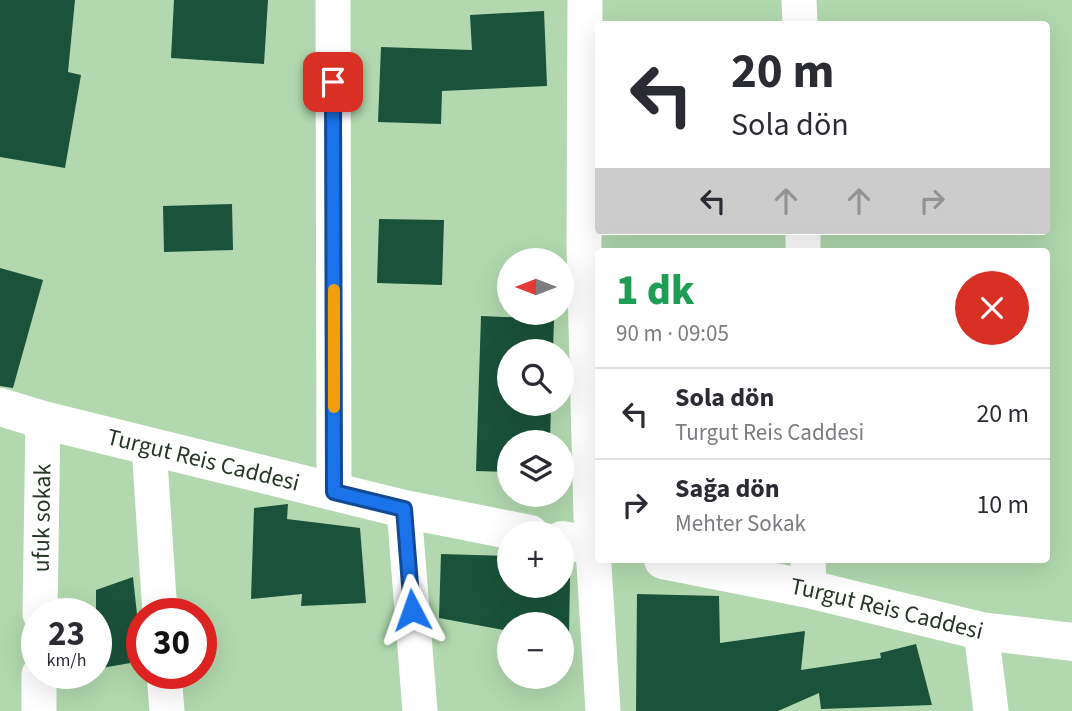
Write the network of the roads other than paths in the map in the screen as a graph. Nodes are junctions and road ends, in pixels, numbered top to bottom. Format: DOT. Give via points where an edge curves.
graph roads {
  1 [pos="333,0"];
  2 [pos="585,0"];
  3 [pos="799,0"];
  4 [pos="800,21"];
  5 [pos="0,407"];
  6 [pos="43,421"];
  7 [pos="149,446"];
  8 [pos="334,492"];
  9 [pos="404,509"];
  10 [pos="497,527"];
  11 [pos="584,544"];
  12 [pos="694,563"];
  13 [pos="808,574"];
  14 [pos="40,598"];
  15 [pos="159,598"];
  16 [pos="981,631"];
  17 [pos="1072,642"];
  18 [pos="39,689"];
  19 [pos="165,689"];
  20 [pos="39,711"];
  21 [pos="167,711"];
  22 [pos="420,711"];
  23 [pos="603,711"];
  24 [pos="991,711"];
  1 -- 8 [label="street"];
  2 -- 11 [label="street"];
  3 -- 4 [label="street"];
  5 -- 6 [label="street, Turgut Reis Caddesi"];
  6 -- 7 [label="street, Turgut Reis Caddesi"];
  6 -- 14 [label="street, ufuk sokak"];
  7 -- 8 [label="street, Turgut Reis Caddesi"];
  7 -- 15 [label="street"];
  8 -- 9 [label="street, Turgut Reis Caddesi"];
  9 -- 10 [label="street, Turgut Reis Caddesi"];
  9 -- 22 [label="street"];
  11 -- 23 [label="street"];
  12 -- 13 [label="street, Turgut Reis Caddesi"];
  13 -- 16 [label="street, Turgut Reis Caddesi"];
  16 -- 17 [label="street, Turgut Reis Caddesi"];
  16 -- 24 [label="street"];
  18 -- 20 [label="street"];
  19 -- 21 [label="street"];
}
